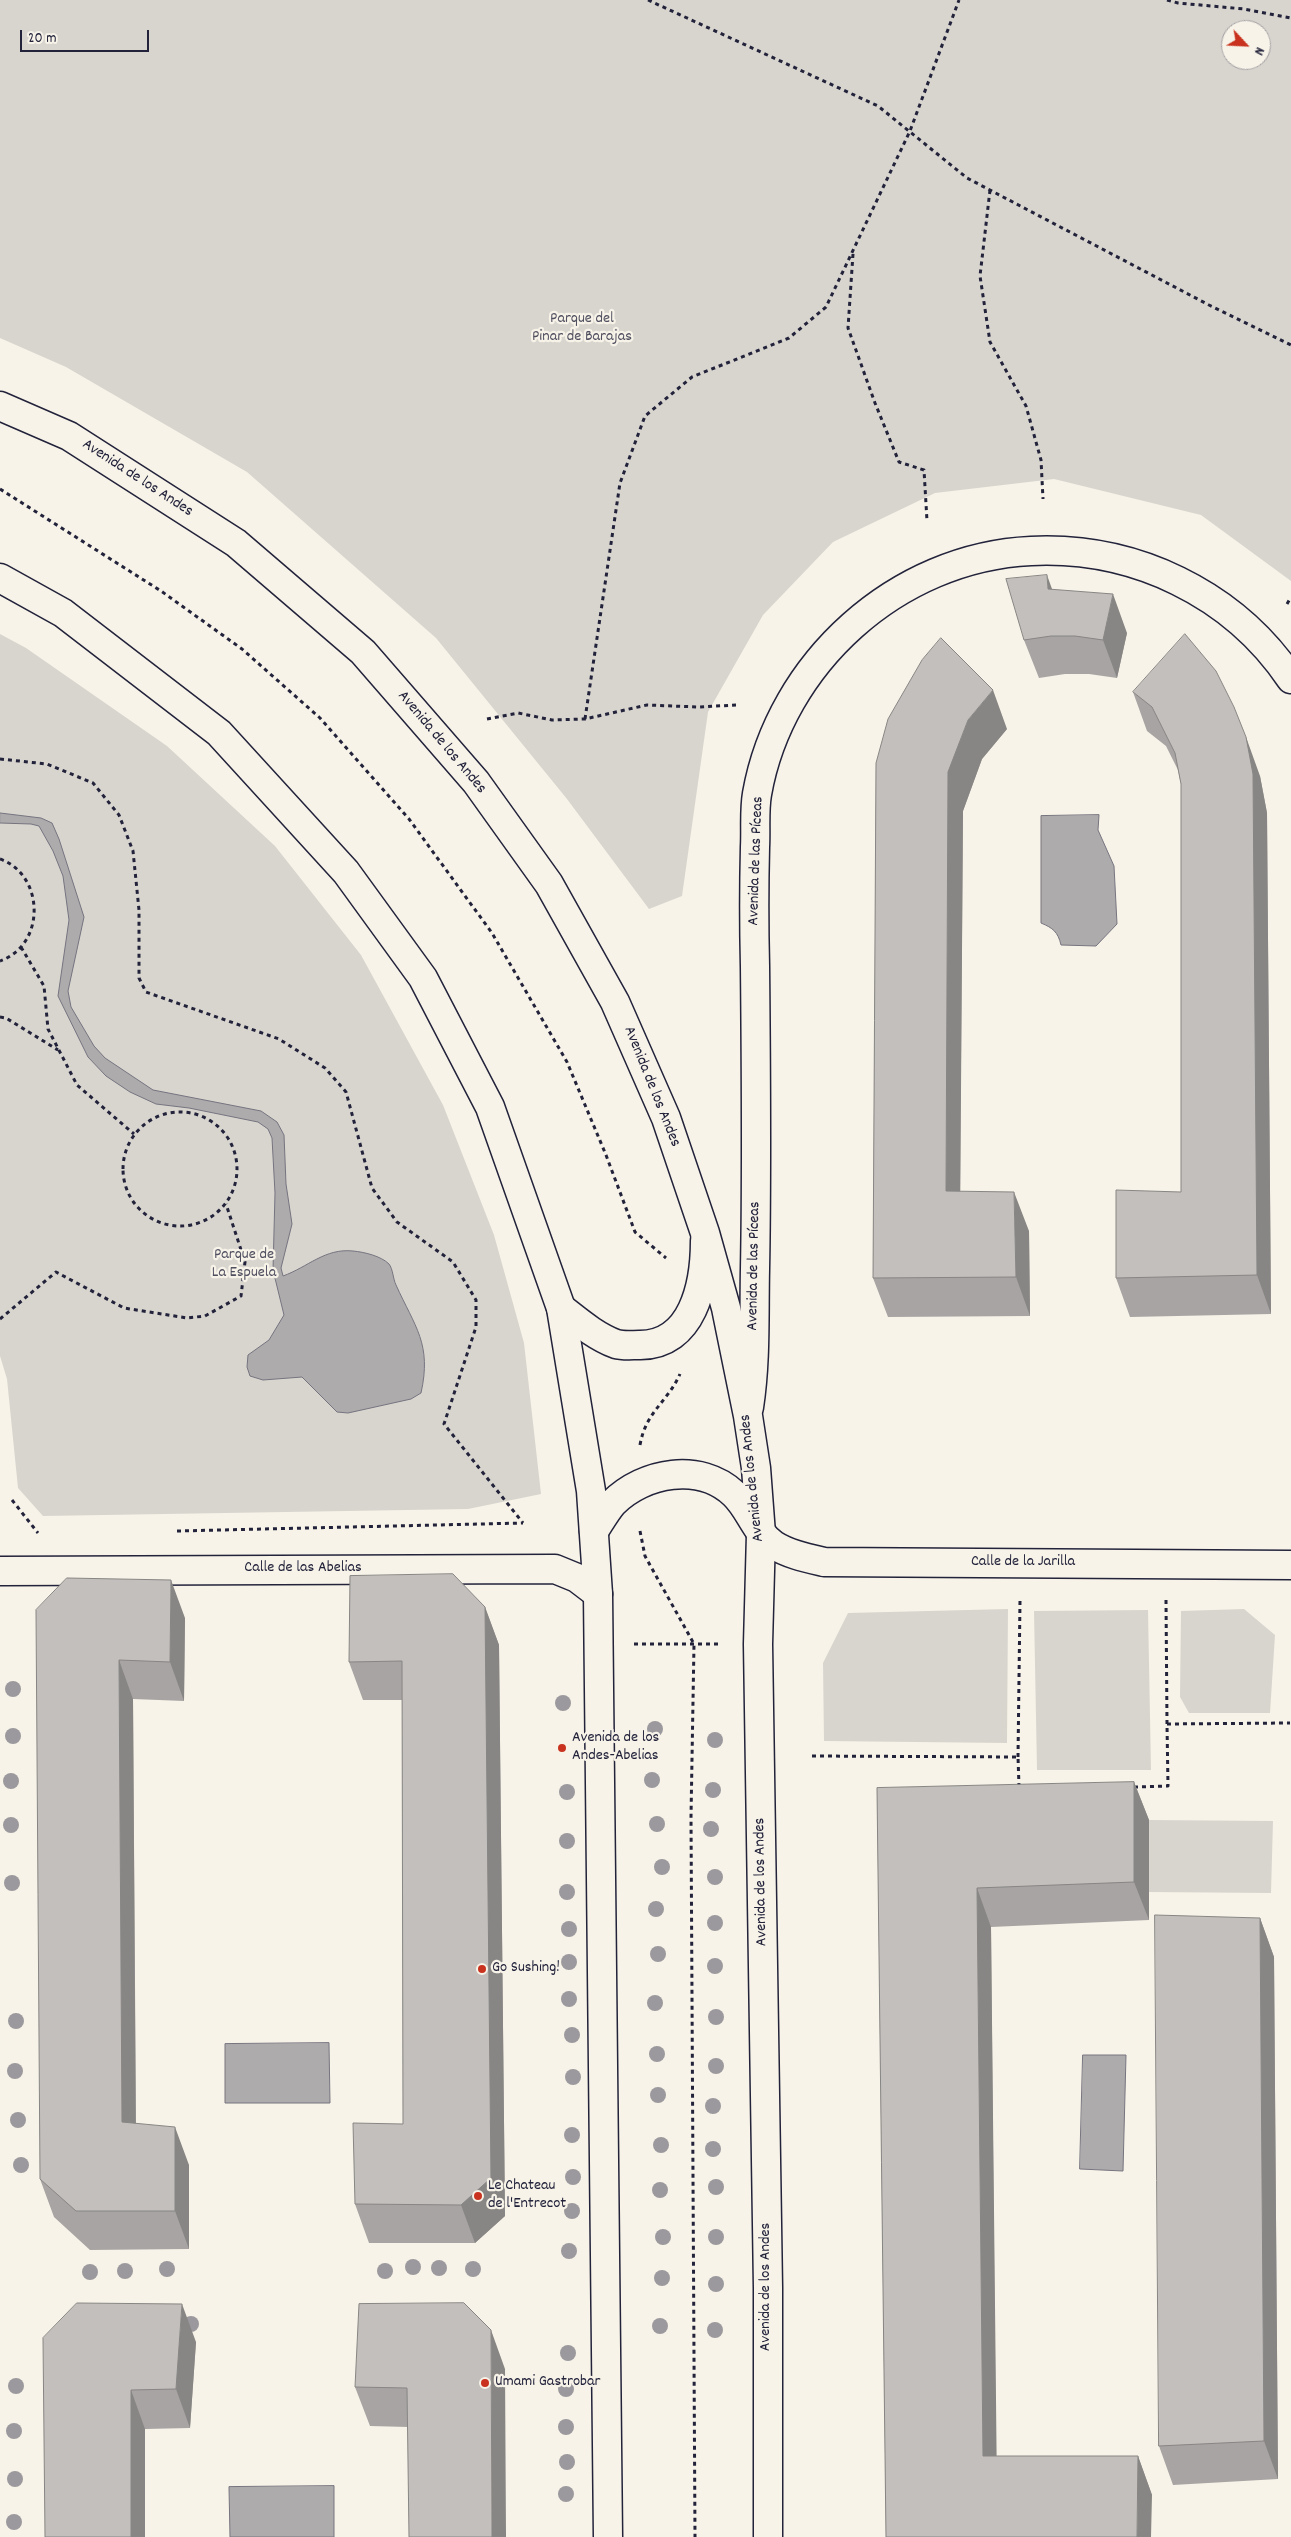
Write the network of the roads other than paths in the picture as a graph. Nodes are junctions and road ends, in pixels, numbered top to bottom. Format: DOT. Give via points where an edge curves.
graph roads {
  1 [pos="0,406"];
  2 [pos="0,578"];
  3 [pos="1291,679"];
  4 [pos="705,1233"];
  5 [pos="561,1308"];
  6 [pos="748,1416"];
  7 [pos="594,1531"];
  8 [pos="761,1534"];
  9 [pos="1291,1565"];
  10 [pos="0,1570"];
  11 [pos="598,1594"];
  12 [pos="608,2537"];
  13 [pos="768,2537"];
  1 -- 4 [label="main road, Avenida de los Andes" via="69,436 236,543 362,652 476,782 549,884 615,1002 666,1118"];
  2 -- 5 [label="main road" via="63,613 219,734 346,872 423,978 490,1107"];
  3 -- 6 [label="main road, Avenida de las Píceas" via="1258,637 1219,603 1182,581 1126,560 1058,550 1011,552 947,568 899,590 837,638 798,688 773,737 757,796 754,905 757,1157 752,1387"];
  4 -- 5 [label="main road, Avenida de los Andes" via="705,1270 701,1289 682,1327 654,1345 618,1345 592,1332"];
  4 -- 6 [label="main road, Avenida de los Andes" via="726,1308"];
  5 -- 7 [label="main road" via="591,1491"];
  6 -- 8 [label="main road, Avenida de los Andes"];
  7 -- 8 [label="main road" via="613,1503 638,1484 664,1475 684,1474 705,1477 734,1494"];
  7 -- 11 [label="main road"];
  8 -- 9 [label="main road, Calle de la Jarilla" via="775,1545 799,1556 824,1562"];
  8 -- 13 [label="main road, Avenida de los Andes" via="758,1644 768,2298"];
  10 -- 11 [label="main road, Calle de las Abelias" via="555,1569 577,1578"];
  11 -- 12 [label="main road"];
}
